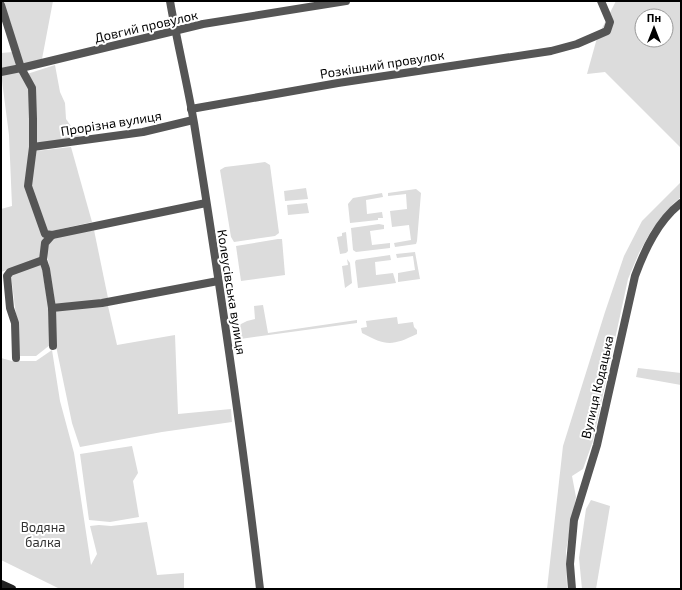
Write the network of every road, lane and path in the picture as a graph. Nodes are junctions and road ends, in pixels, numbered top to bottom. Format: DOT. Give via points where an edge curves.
graph roads {
  1 [pos="170,1"];
  2 [pos="346,1"];
  3 [pos="601,1"];
  4 [pos="1,5"];
  5 [pos="175,31"];
  6 [pos="22,68"];
  7 [pos="1,72"];
  8 [pos="191,109"];
  9 [pos="193,120"];
  10 [pos="33,147"];
  11 [pos="206,203"];
  12 [pos="681,203"];
  13 [pos="52,235"];
  14 [pos="43,260"];
  15 [pos="218,281"];
  16 [pos="52,308"];
  17 [pos="53,346"];
  18 [pos="16,358"];
  19 [pos="1,584"];
  20 [pos="12,589"];
  21 [pos="260,589"];
  22 [pos="572,589"];
  1 -- 5 [label="street, Колеусівська вулиця"];
  2 -- 5 [label="street, Довгий провулок" via="203,24"];
  3 -- 8 [label="street, Розкішний провулок" via="610,22 607,31 577,44"];
  4 -- 6 [label="street"];
  5 -- 6 [label="street, Довгий провулок"];
  5 -- 8 [label="street, Колеусівська вулиця"];
  6 -- 7 [label="street, Довгий провулок"];
  6 -- 10 [label="street" via="32,88"];
  8 -- 9 [label="street, Колеусівська вулиця"];
  9 -- 10 [label="street, Прорізна вулиця" via="142,132"];
  9 -- 11 [label="street, Колеусівська вулиця"];
  10 -- 13 [label="street" via="28,186 45,234"];
  11 -- 13 [label="street"];
  11 -- 15 [label="street, Колеусівська вулиця"];
  12 -- 22 [label="street, Вулиця Кодацька" via="656,231 635,276 596,445 574,520 570,564"];
  13 -- 14 [label="street" via="45,243"];
  14 -- 16 [label="street"];
  14 -- 18 [label="street" via="10,272 7,276 10,308 15,323"];
  15 -- 16 [label="street" via="102,303"];
  15 -- 21 [label="street, Колеусівська вулиця" via="241,430"];
  16 -- 17 [label="street"];
  19 -- 20 [label="main road"];
}
